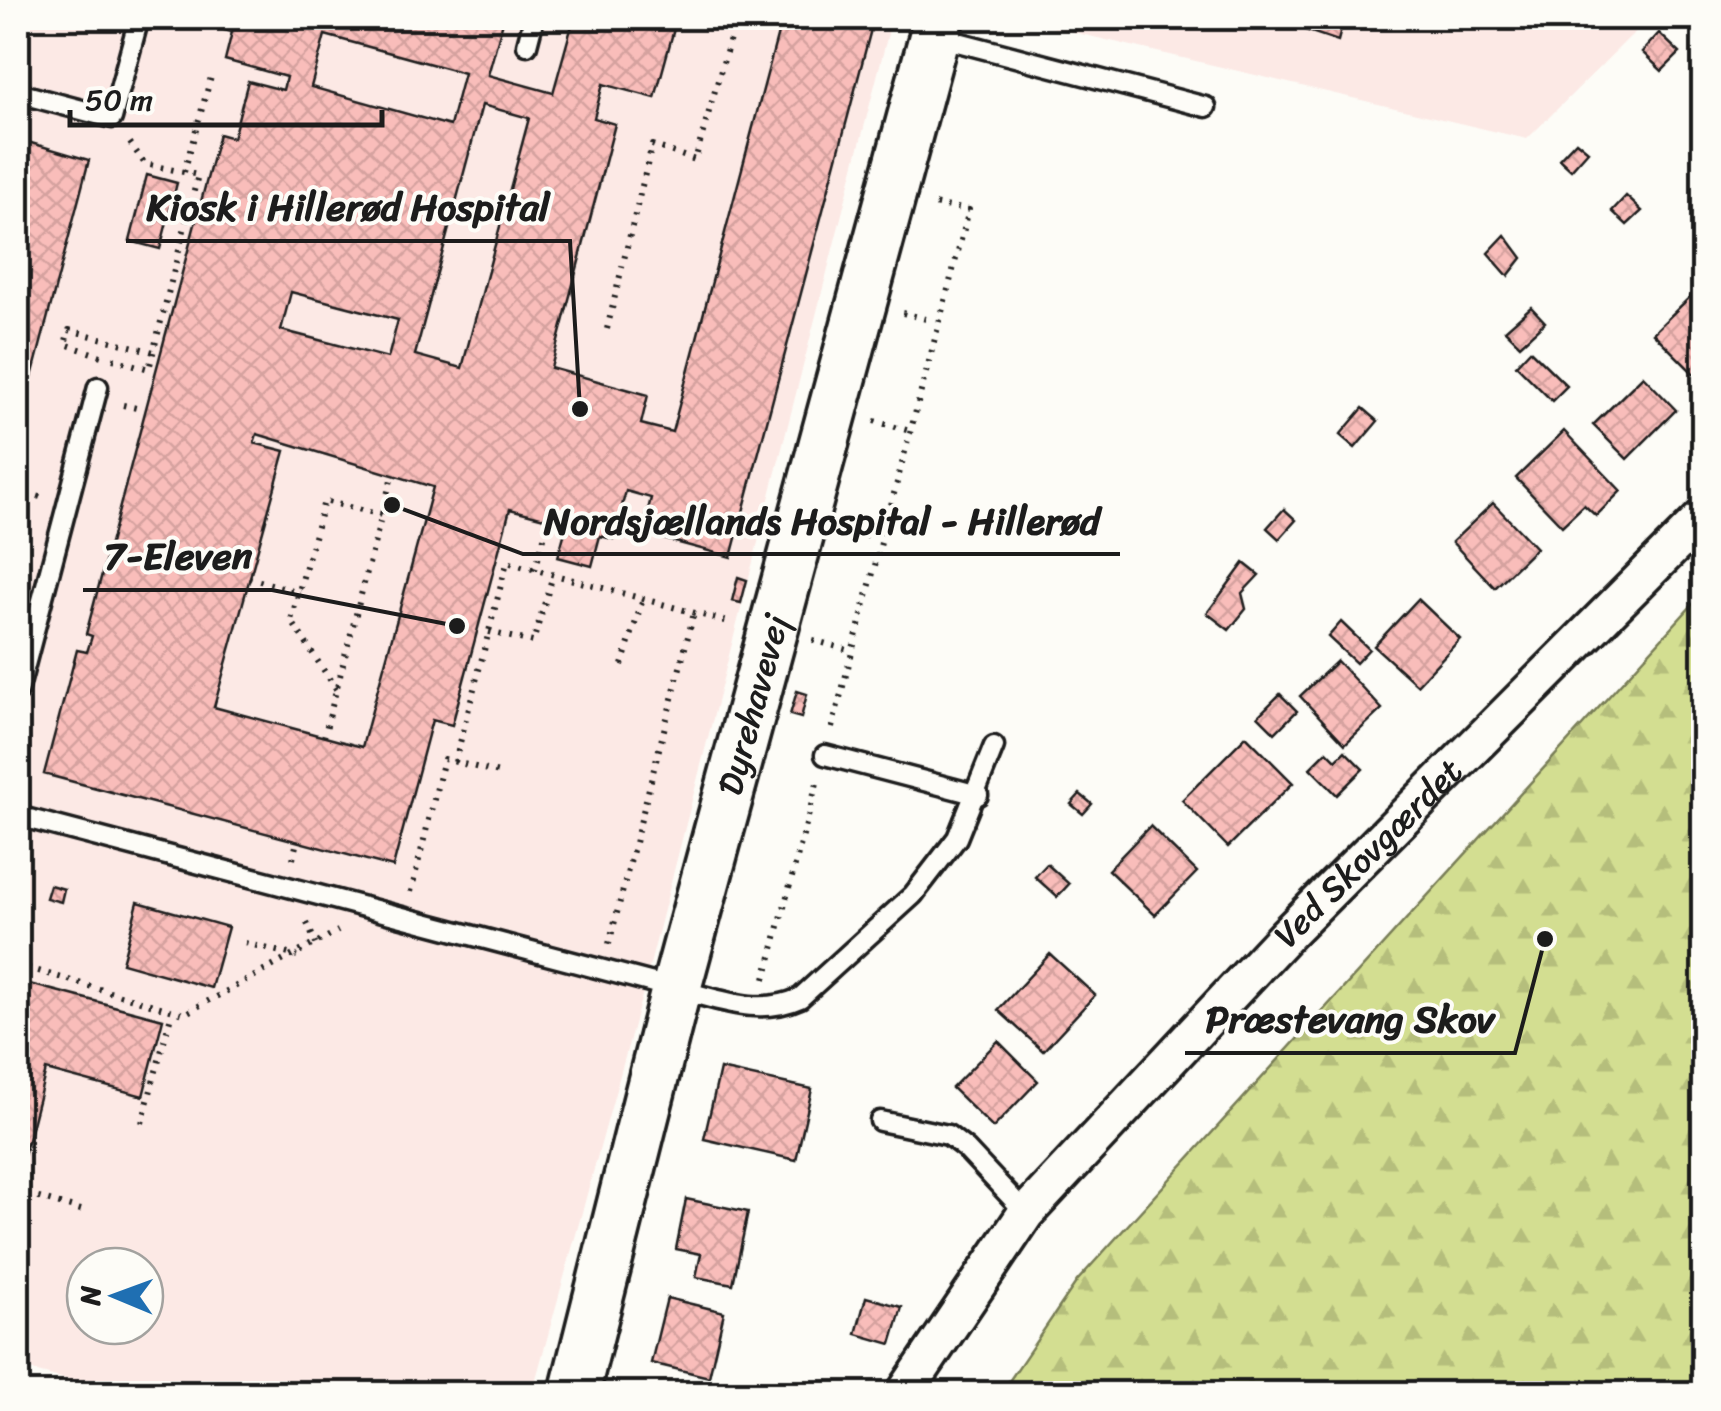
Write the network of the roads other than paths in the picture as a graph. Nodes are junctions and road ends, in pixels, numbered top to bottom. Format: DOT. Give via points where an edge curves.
graph roads {
  1 [pos="139,18"];
  2 [pos="534,18"];
  3 [pos="937,26"];
  4 [pos="527,45"];
  5 [pos="18,93"];
  6 [pos="1206,107"];
  7 [pos="98,386"];
  8 [pos="1704,516"];
  9 [pos="18,692"];
  10 [pos="994,746"];
  11 [pos="825,755"];
  12 [pos="978,795"];
  13 [pos="18,816"];
  14 [pos="676,989"];
  15 [pos="880,1121"];
  16 [pos="1026,1213"];
  17 [pos="574,1394"];
  18 [pos="904,1394"];
  1 -- 5 [label="lane" via="112,118"];
  2 -- 4 [label="lane"];
  3 -- 6 [label="lane"];
  3 -- 14 [label="street, Dyrehavevej"];
  7 -- 9 [label="lane"];
  8 -- 16 [label="street, Ved Skovgærdet" via="1286,934"];
  10 -- 12 [label="lane"];
  11 -- 12 [label="lane"];
  12 -- 14 [label="lane" via="957,838 913,895 800,998 757,1009"];
  13 -- 14 [label="lane"];
  14 -- 17 [label="street, Dyrehavevej"];
  15 -- 16 [label="lane" via="948,1135"];
  16 -- 18 [label="street, Ved Skovgærdet"];
}
